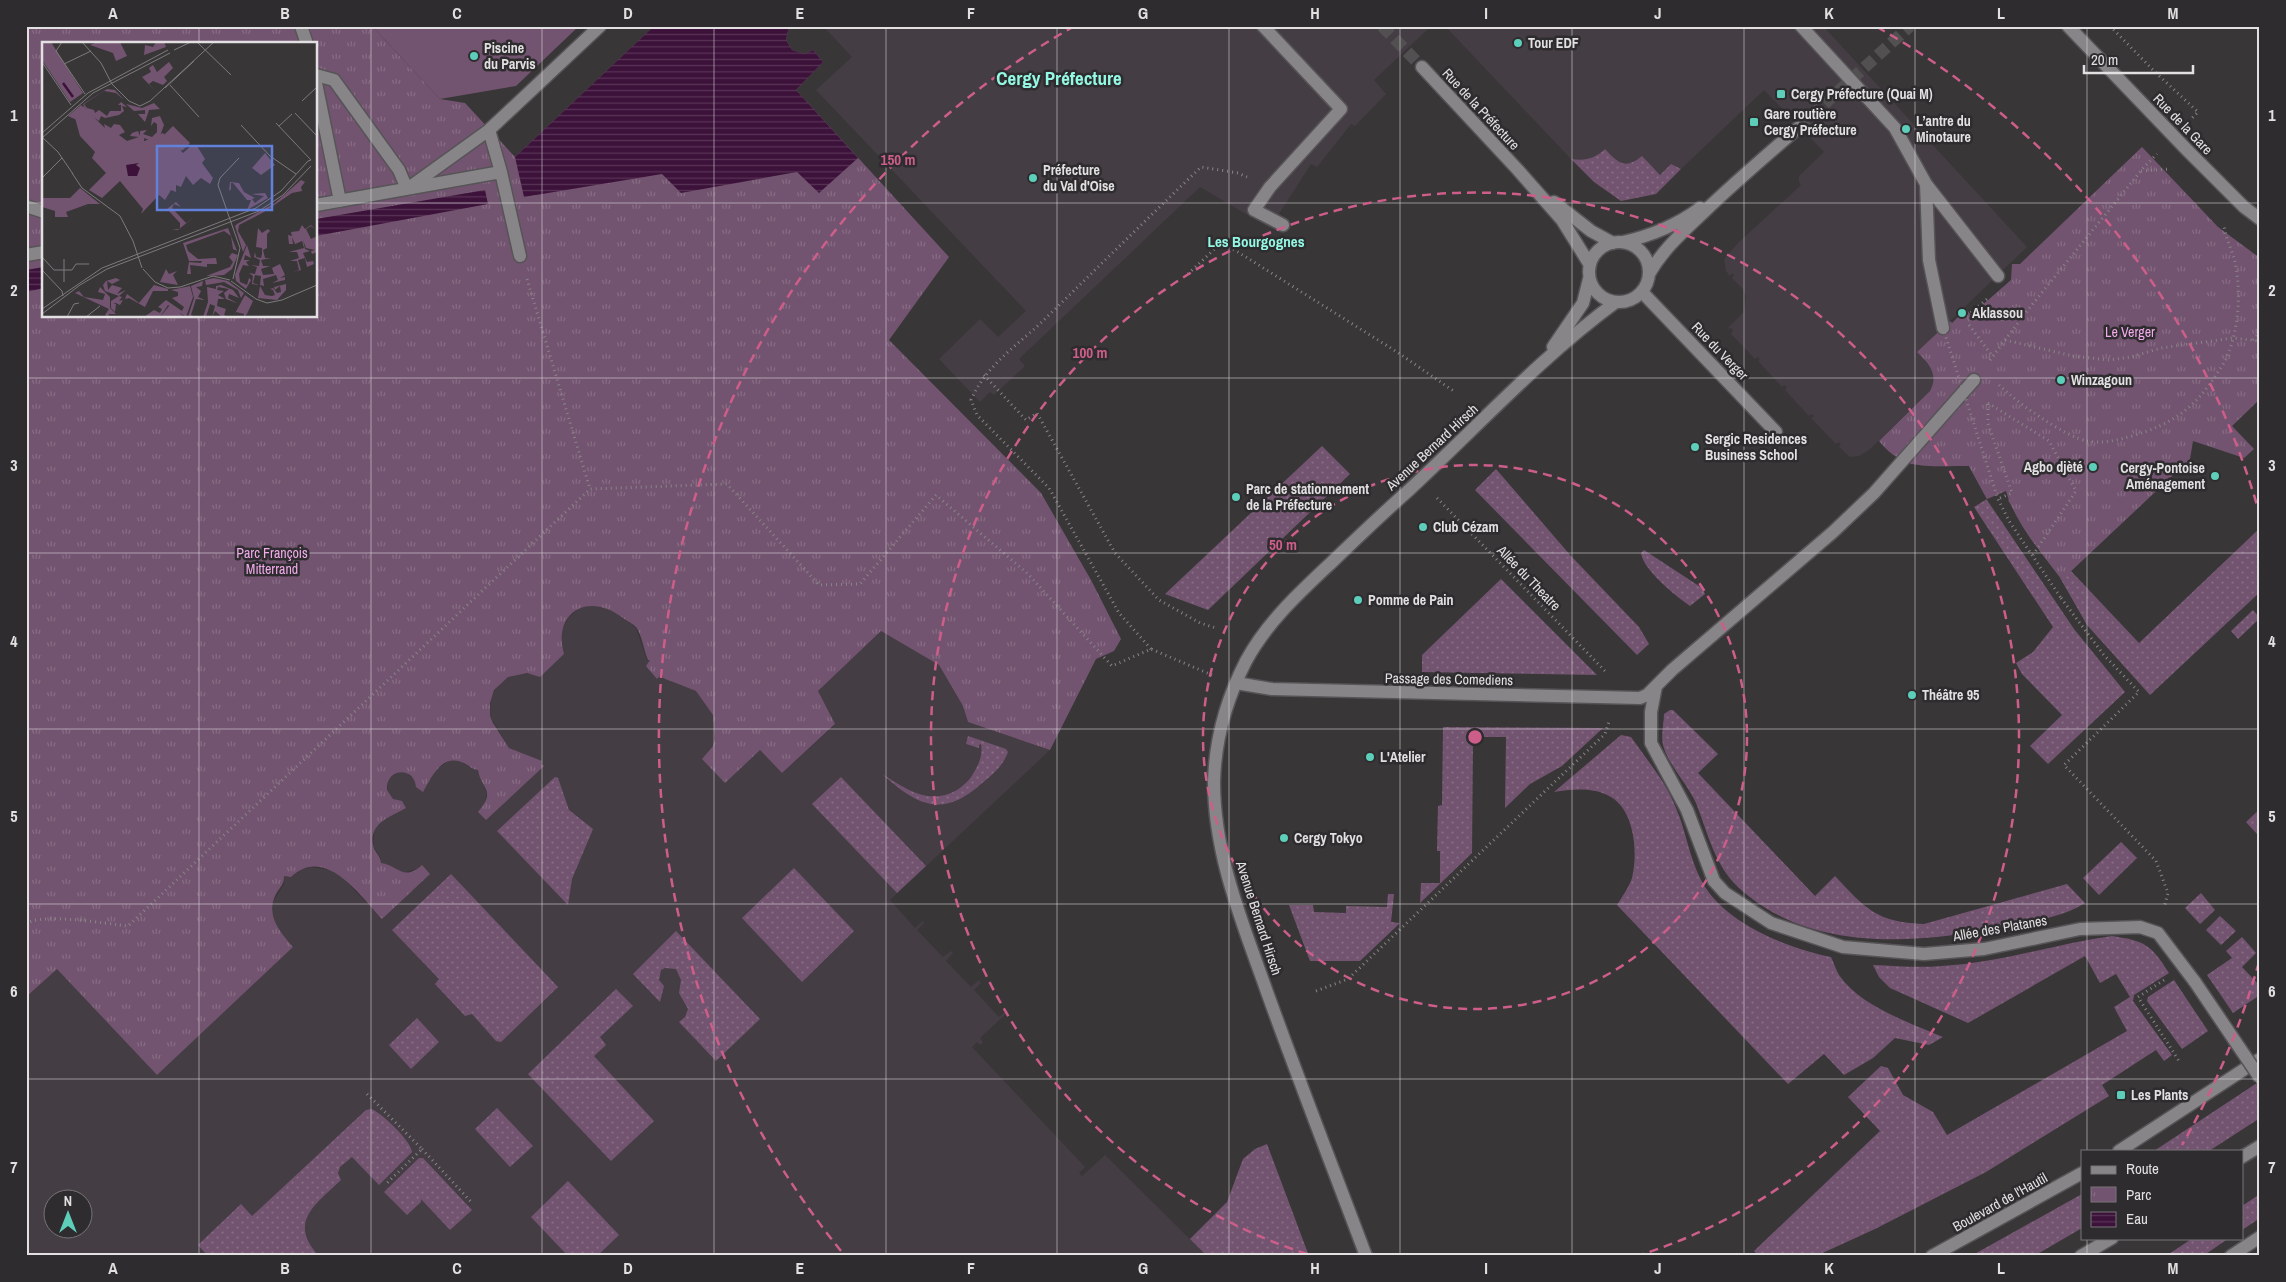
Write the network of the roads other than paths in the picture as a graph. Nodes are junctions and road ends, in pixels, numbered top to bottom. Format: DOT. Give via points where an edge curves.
graph roads {
  1 [pos="300,26"];
  2 [pos="600,26"];
  3 [pos="1263,26"];
  4 [pos="1800,26"];
  5 [pos="2068,26"];
  6 [pos="306,42"];
  7 [pos="1422,67"];
  8 [pos="318,76"];
  9 [pos="318,93"];
  10 [pos="1798,128"];
  11 [pos="489,130"];
  12 [pos="1518,170"];
  13 [pos="501,172"];
  14 [pos="1738,180"];
  15 [pos="1926,184"];
  16 [pos="407,189"];
  17 [pos="340,200"];
  18 [pos="318,205"];
  19 [pos="26,206"];
  20 [pos="42,211"];
  21 [pos="2260,219"];
  22 [pos="1283,225"];
  23 [pos="1617,243"];
  24 [pos="42,252"];
  25 [pos="26,254"];
  26 [pos="520,256"];
  27 [pos="1590,265"];
  28 [pos="1649,274"];
  29 [pos="1998,276"];
  30 [pos="1589,279"];
  31 [pos="1642,292"];
  32 [pos="1616,302"];
  33 [pos="1943,328"];
  34 [pos="1537,369"];
  35 [pos="1974,380"];
  36 [pos="1776,432"];
  37 [pos="1236,683"];
  38 [pos="1656,686"];
  39 [pos="2260,1059"];
  40 [pos="2260,1078"];
  41 [pos="2260,1146"];
  42 [pos="2121,1150"];
  43 [pos="2244,1156"];
  44 [pos="2081,1174"];
  45 [pos="2260,1237"];
  46 [pos="2109,1240"];
  47 [pos="1366,1256"];
  48 [pos="1932,1256"];
  49 [pos="2082,1256"];
  50 [pos="2231,1256"];
  1 -- 6 [label="street"];
  2 -- 11 [label="street"];
  3 -- 22 [label="street" via="1341,108 1270,187 1254,210"];
  4 -- 15 [label="street" via="1895,128"];
  5 -- 21 [label="street, Rue de la Gare" via="2187,150"];
  7 -- 12 [label="street, Rue de la Préfecture"];
  8 -- 16 [label="street" via="334,80 399,170"];
  9 -- 17 [label="street"];
  10 -- 14 [label="street"];
  11 -- 13 [label="street"];
  11 -- 16 [label="street"];
  12 -- 23 [label="street, Rue de la Préfecture" via="1591,231"];
  12 -- 27 [label="street, Rue de la Préfecture" via="1562,220"];
  13 -- 16 [label="street"];
  13 -- 26 [label="street"];
  14 -- 23 [label="street" via="1673,225 1641,238"];
  14 -- 28 [label="street" via="1658,257"];
  15 -- 29 [label="street"];
  15 -- 33 [label="street" via="1929,260"];
  16 -- 17 [label="street"];
  17 -- 18 [label="street"];
  19 -- 20 [label="street"];
  23 -- 27 [label="street" via="1603,246"];
  23 -- 28 [label="street" via="1630,244 1644,256"];
  24 -- 25 [label="street"];
  27 -- 30 [label="street"];
  28 -- 31 [label="street"];
  30 -- 32 [label="street" via="1599,295"];
  30 -- 34 [label="street, Avenue Bernard Hirsch" via="1583,303"];
  31 -- 32 [label="street" via="1626,302"];
  31 -- 36 [label="street, Rue du Verger"];
  32 -- 34 [label="street, Avenue Bernard Hirsch"];
  34 -- 37 [label="street, Avenue Bernard Hirsch" via="1291,601 1260,637"];
  35 -- 38 [label="street, Passage des Comediens" via="1874,493"];
  37 -- 38 [label="street, Passage des Comediens" via="1272,689 1608,698 1640,698"];
  37 -- 47 [label="street, Avenue Bernard Hirsch" via="1223,717 1215,766 1215,804 1226,868 1234,900 1283,1037"];
  38 -- 40 [label="street, Allée des Platanes, bridge" via="1651,712 1651,743 1687,810 1714,881 1725,893 1771,923 1843,947 1924,954 1984,949 2080,929 2140,926 2158,933"];
  39 -- 42 [label="street"];
  41 -- 43 [label="street"];
  44 -- 48 [label="street, Boulevard de l'Hautil"];
  45 -- 50 [label="street"];
  46 -- 49 [label="street"];
}
